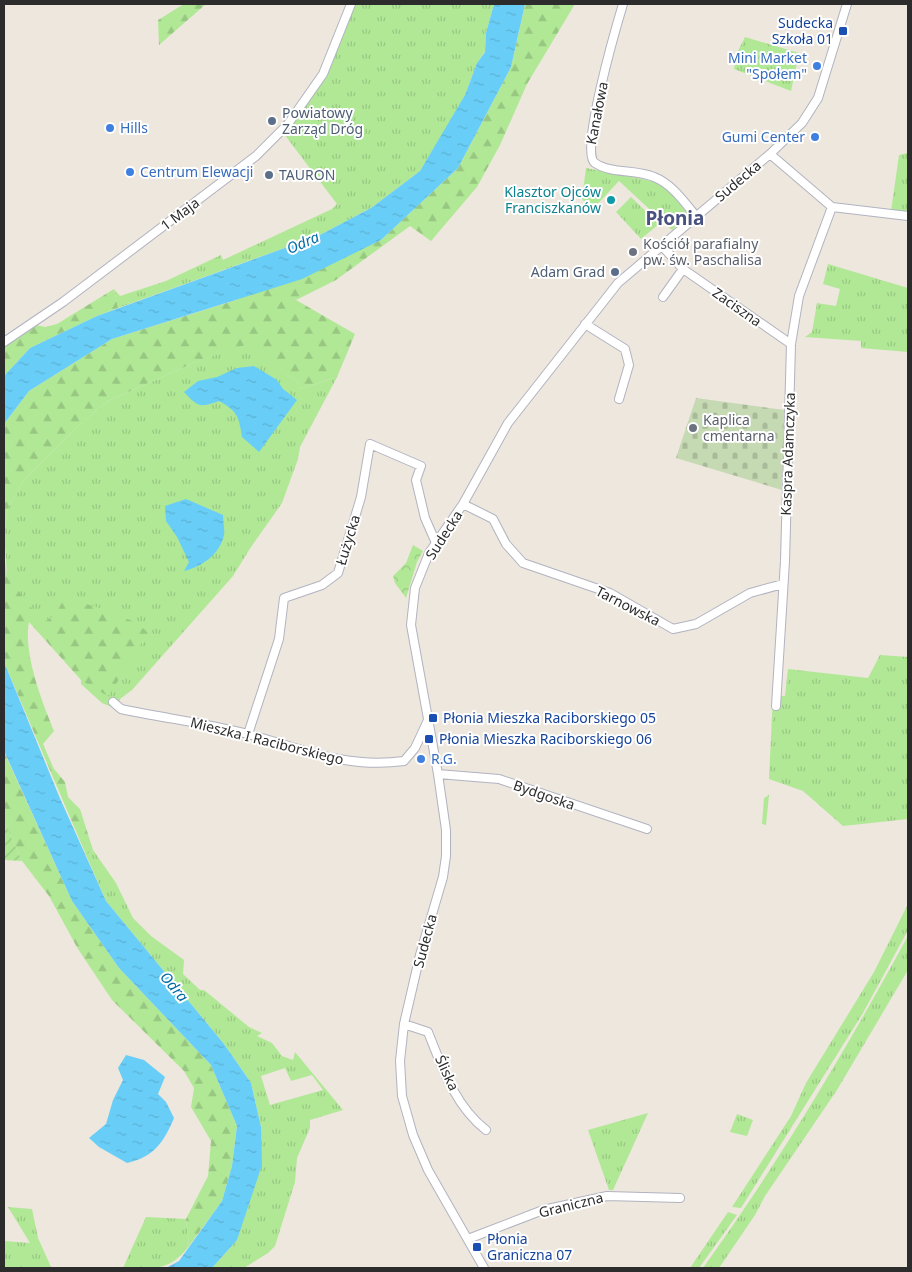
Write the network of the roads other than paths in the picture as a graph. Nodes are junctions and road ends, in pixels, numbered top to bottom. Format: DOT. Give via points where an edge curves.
graph roads {
  1 [pos="351,4"];
  2 [pos="623,4"];
  3 [pos="848,4"];
  4 [pos="770,154"];
  5 [pos="832,208"];
  6 [pos="696,216"];
  7 [pos="908,216"];
  8 [pos="662,246"];
  9 [pos="683,270"];
  10 [pos="663,297"];
  11 [pos="585,324"];
  12 [pos="4,342"];
  13 [pos="791,344"];
  14 [pos="619,399"];
  15 [pos="464,504"];
  16 [pos="436,543"];
  17 [pos="783,584"];
  18 [pos="113,702"];
  19 [pos="776,706"];
  20 [pos="429,718"];
  21 [pos="248,734"];
  22 [pos="438,774"];
  23 [pos="647,829"];
  24 [pos="404,1024"];
  25 [pos="486,1130"];
  26 [pos="680,1198"];
  27 [pos="468,1240"];
  28 [pos="484,1268"];
  1 -- 12 [label="street, 1 Maja" via="323,74 288,124 256,156 67,299"];
  2 -- 6 [label="street, Kanałowa" via="596,110 590,158 601,166 654,176 676,193"];
  3 -- 4 [label="street, Sudecka" via="818,98 802,123"];
  4 -- 5 [label="street"];
  4 -- 6 [label="street, Sudecka"];
  5 -- 7 [label="street"];
  5 -- 13 [label="street, Kaspra Adamczyka" via="799,296"];
  6 -- 8 [label="street, Sudecka"];
  8 -- 9 [label="street, Zaciszna"];
  8 -- 11 [label="street, Sudecka" via="618,283"];
  9 -- 10 [label="street"];
  9 -- 13 [label="street, Zaciszna"];
  11 -- 14 [label="street" via="625,349 629,365"];
  11 -- 15 [label="street, Sudecka" via="508,423"];
  13 -- 17 [label="street, Kaspra Adamczyka"];
  15 -- 16 [label="street, Sudecka"];
  15 -- 17 [label="street, Tarnowska" via="493,520 506,544 523,563 610,593 674,629 696,624 750,593"];
  16 -- 20 [label="street, Sudecka" via="415,588 411,625"];
  16 -- 21 [label="street, Łużycka" via="425,518 416,480 421,466 370,444 361,497 338,573 322,585 284,598 279,639"];
  17 -- 19 [label="street, Kaspra Adamczyka"];
  18 -- 21 [label="street, Mieszka I Raciborskiego" via="121,709"];
  20 -- 21 [label="street, Mieszka I Raciborskiego" via="415,748 404,761 388,764 334,760"];
  20 -- 22 [label="street, Sudecka"];
  22 -- 23 [label="street, Bydgoska" via="499,779"];
  22 -- 24 [label="street, Sudecka" via="446,830 443,877"];
  24 -- 25 [label="street, Śliska" via="428,1032 460,1101 472,1119"];
  24 -- 27 [label="street, Sudecka" via="400,1069 402,1096 413,1135 428,1170"];
  26 -- 27 [label="street, Graniczna" via="607,1196 543,1210"];
  27 -- 28 [label="street, Sudecka"];
}
